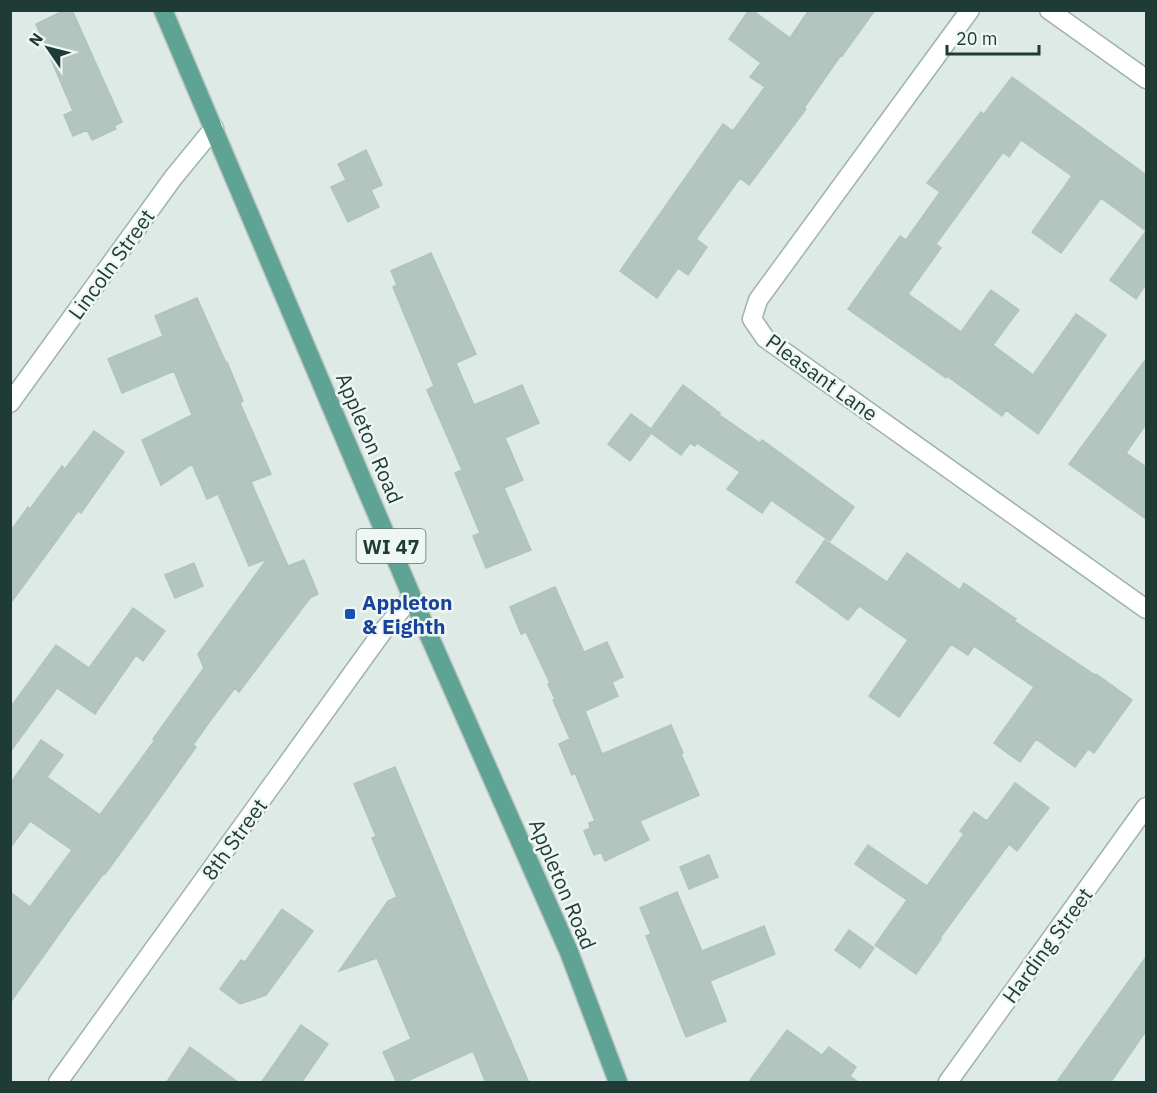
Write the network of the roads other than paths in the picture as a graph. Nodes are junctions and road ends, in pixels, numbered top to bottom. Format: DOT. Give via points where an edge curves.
graph roads {
  1 [pos="163,10"];
  2 [pos="970,10"];
  3 [pos="1049,10"];
  4 [pos="1146,79"];
  5 [pos="214,128"];
  6 [pos="10,403"];
  7 [pos="412,597"];
  8 [pos="1146,609"];
  9 [pos="1146,807"];
  10 [pos="58,1083"];
  11 [pos="618,1083"];
  12 [pos="948,1083"];
  1 -- 5 [label="main road, Appleton Road / WI 47"];
  2 -- 8 [label="street, Pleasant Lane" via="758,300 752,319 765,338"];
  3 -- 4 [label="street"];
  5 -- 6 [label="street, Lincoln Street" via="178,170"];
  5 -- 7 [label="main road, Appleton Road / WI 47"];
  7 -- 10 [label="street, 8th Street" via="383,631"];
  7 -- 11 [label="main road, Appleton Road / WI 47" via="569,952"];
  9 -- 12 [label="street, Harding Street"];
}
